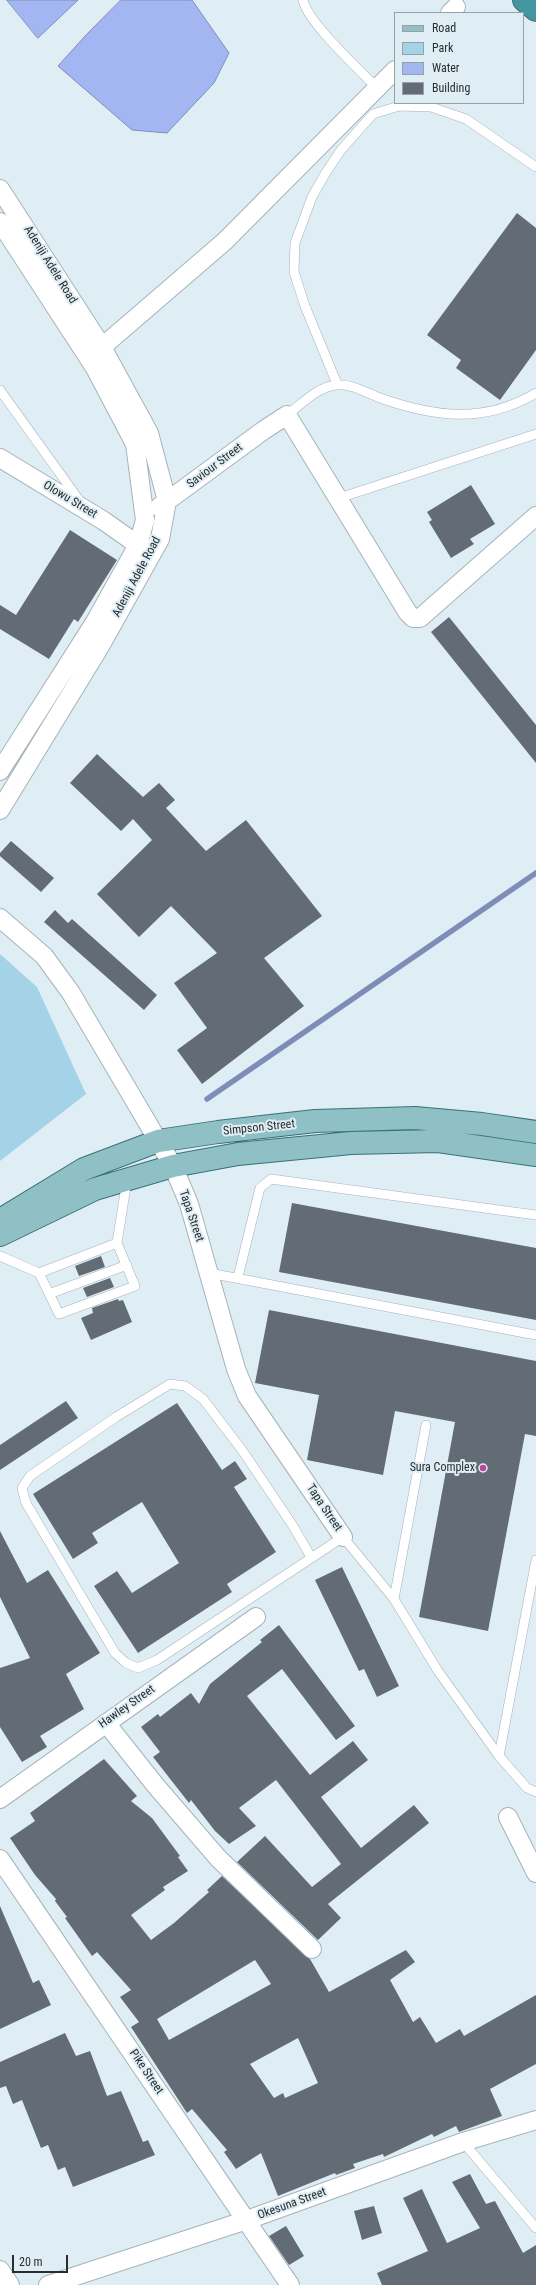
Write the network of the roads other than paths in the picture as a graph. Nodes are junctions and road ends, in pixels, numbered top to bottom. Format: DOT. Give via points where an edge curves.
graph roads {
  1 [pos="303,0"];
  2 [pos="524,0"];
  3 [pos="536,10"];
  4 [pos="394,71"];
  5 [pos="377,88"];
  6 [pos="536,167"];
  7 [pos="0,189"];
  8 [pos="0,222"];
  9 [pos="102,347"];
  10 [pos="337,384"];
  11 [pos="0,390"];
  12 [pos="536,393"];
  13 [pos="287,415"];
  14 [pos="536,434"];
  15 [pos="0,458"];
  16 [pos="339,498"];
  17 [pos="167,501"];
  18 [pos="87,511"];
  19 [pos="536,516"];
  20 [pos="145,520"];
  21 [pos="138,545"];
  22 [pos="0,771"];
  23 [pos="0,810"];
  24 [pos="0,918"];
  25 [pos="536,1132"];
  26 [pos="158,1142"];
  27 [pos="536,1155"];
  28 [pos="173,1166"];
  29 [pos="127,1179"];
  30 [pos="536,1214"];
  31 [pos="0,1220"];
  32 [pos="0,1235"];
  33 [pos="118,1243"];
  34 [pos="0,1256"];
  35 [pos="127,1265"];
  36 [pos="39,1273"];
  37 [pos="209,1273"];
  38 [pos="238,1277"];
  39 [pos="49,1294"];
  40 [pos="536,1335"];
  41 [pos="426,1425"];
  42 [pos="343,1537"];
  43 [pos="311,1557"];
  44 [pos="536,1560"];
  45 [pos="394,1599"];
  46 [pos="256,1617"];
  47 [pos="106,1723"];
  48 [pos="499,1756"];
  49 [pos="536,1792"];
  50 [pos="0,1799"];
  51 [pos="508,1817"];
  52 [pos="0,1859"];
  53 [pos="536,1873"];
  54 [pos="312,1949"];
  55 [pos="536,2120"];
  56 [pos="463,2142"];
  57 [pos="247,2220"];
  58 [pos="536,2228"];
  59 [pos="0,2270"];
  60 [pos="10,2285"];
  61 [pos="48,2285"];
  62 [pos="290,2285"];
  1 -- 5 [label="lane" via="304,7 320,28"];
  2 -- 3 [label="highway"];
  4 -- 5 [label="street"];
  5 -- 9 [label="street" via="225,241"];
  6 -- 10 [label="lane" via="466,119 431,107 399,106 373,114 341,150 325,174 312,197 295,243 296,279"];
  7 -- 9 [label="street, Adeniji Adele Road"];
  8 -- 20 [label="street, Adeniji Adele Road" via="95,368 135,444"];
  9 -- 17 [label="street, Adeniji Adele Road" via="149,433"];
  10 -- 12 [label="lane" via="426,412 466,415 495,410"];
  10 -- 13 [label="lane" via="322,388"];
  11 -- 18 [label="lane"];
  13 -- 16 [label="street"];
  13 -- 17 [label="street, Saviour Street"];
  14 -- 16 [label="lane"];
  15 -- 18 [label="street, Olowu Street"];
  16 -- 19 [label="street" via="413,618 420,618"];
  17 -- 20 [label="street, Saviour Street"];
  17 -- 23 [label="street, Adeniji Adele Road" via="160,539 99,648"];
  18 -- 21 [label="street, Olowu Street"];
  20 -- 21 [label="street, Adeniji Adele Road"];
  21 -- 22 [label="street, Adeniji Adele Road" via="95,622"];
  24 -- 26 [label="street, Tapa Street" via="44,956 71,993"];
  25 -- 26 [label="main road, Simpson Street" via="415,1118 315,1121"];
  26 -- 28 [label="street, Tapa Street"];
  26 -- 31 [label="main road, Simpson Street" via="84,1168"];
  27 -- 28 [label="main road" via="438,1142 351,1143 238,1154"];
  28 -- 29 [label="main road"];
  28 -- 37 [label="street, Tapa Street" via="189,1204"];
  29 -- 32 [label="main road" via="95,1189"];
  29 -- 33 [label="lane"];
  30 -- 38 [label="lane" via="271,1179 260,1188"];
  33 -- 35 [label="lane"];
  33 -- 36 [label="lane"];
  34 -- 36 [label="lane"];
  35 -- 39 [label="lane"];
  35 -- 39 [label="lane" via="136,1286 59,1314"];
  36 -- 39 [label="lane"];
  37 -- 38 [label="lane"];
  37 -- 42 [label="street, Tapa Street" via="236,1369 248,1396"];
  38 -- 40 [label="lane"];
  41 -- 45 [label="lane"];
  42 -- 43 [label="lane"];
  42 -- 45 [label="lane"];
  43 -- 43 [label="lane" via="225,1426 204,1399 185,1386 170,1384 116,1417 30,1476 22,1488 26,1503 115,1653 126,1663 138,1668 157,1660"];
  44 -- 48 [label="lane"];
  45 -- 48 [label="lane" via="438,1671"];
  46 -- 47 [label="street, Hawley Street"];
  47 -- 50 [label="street, Hawley Street"];
  47 -- 54 [label="street" via="218,1858"];
  48 -- 49 [label="lane" via="527,1788"];
  51 -- 53 [label="street"];
  52 -- 57 [label="street, Pike Street"];
  55 -- 56 [label="street, Okesuna Street"];
  56 -- 57 [label="street, Okesuna Street"];
  56 -- 58 [label="lane"];
  57 -- 61 [label="street, Okesuna Street"];
  57 -- 62 [label="street, Pike Street"];
  59 -- 60 [label="street"];
}
